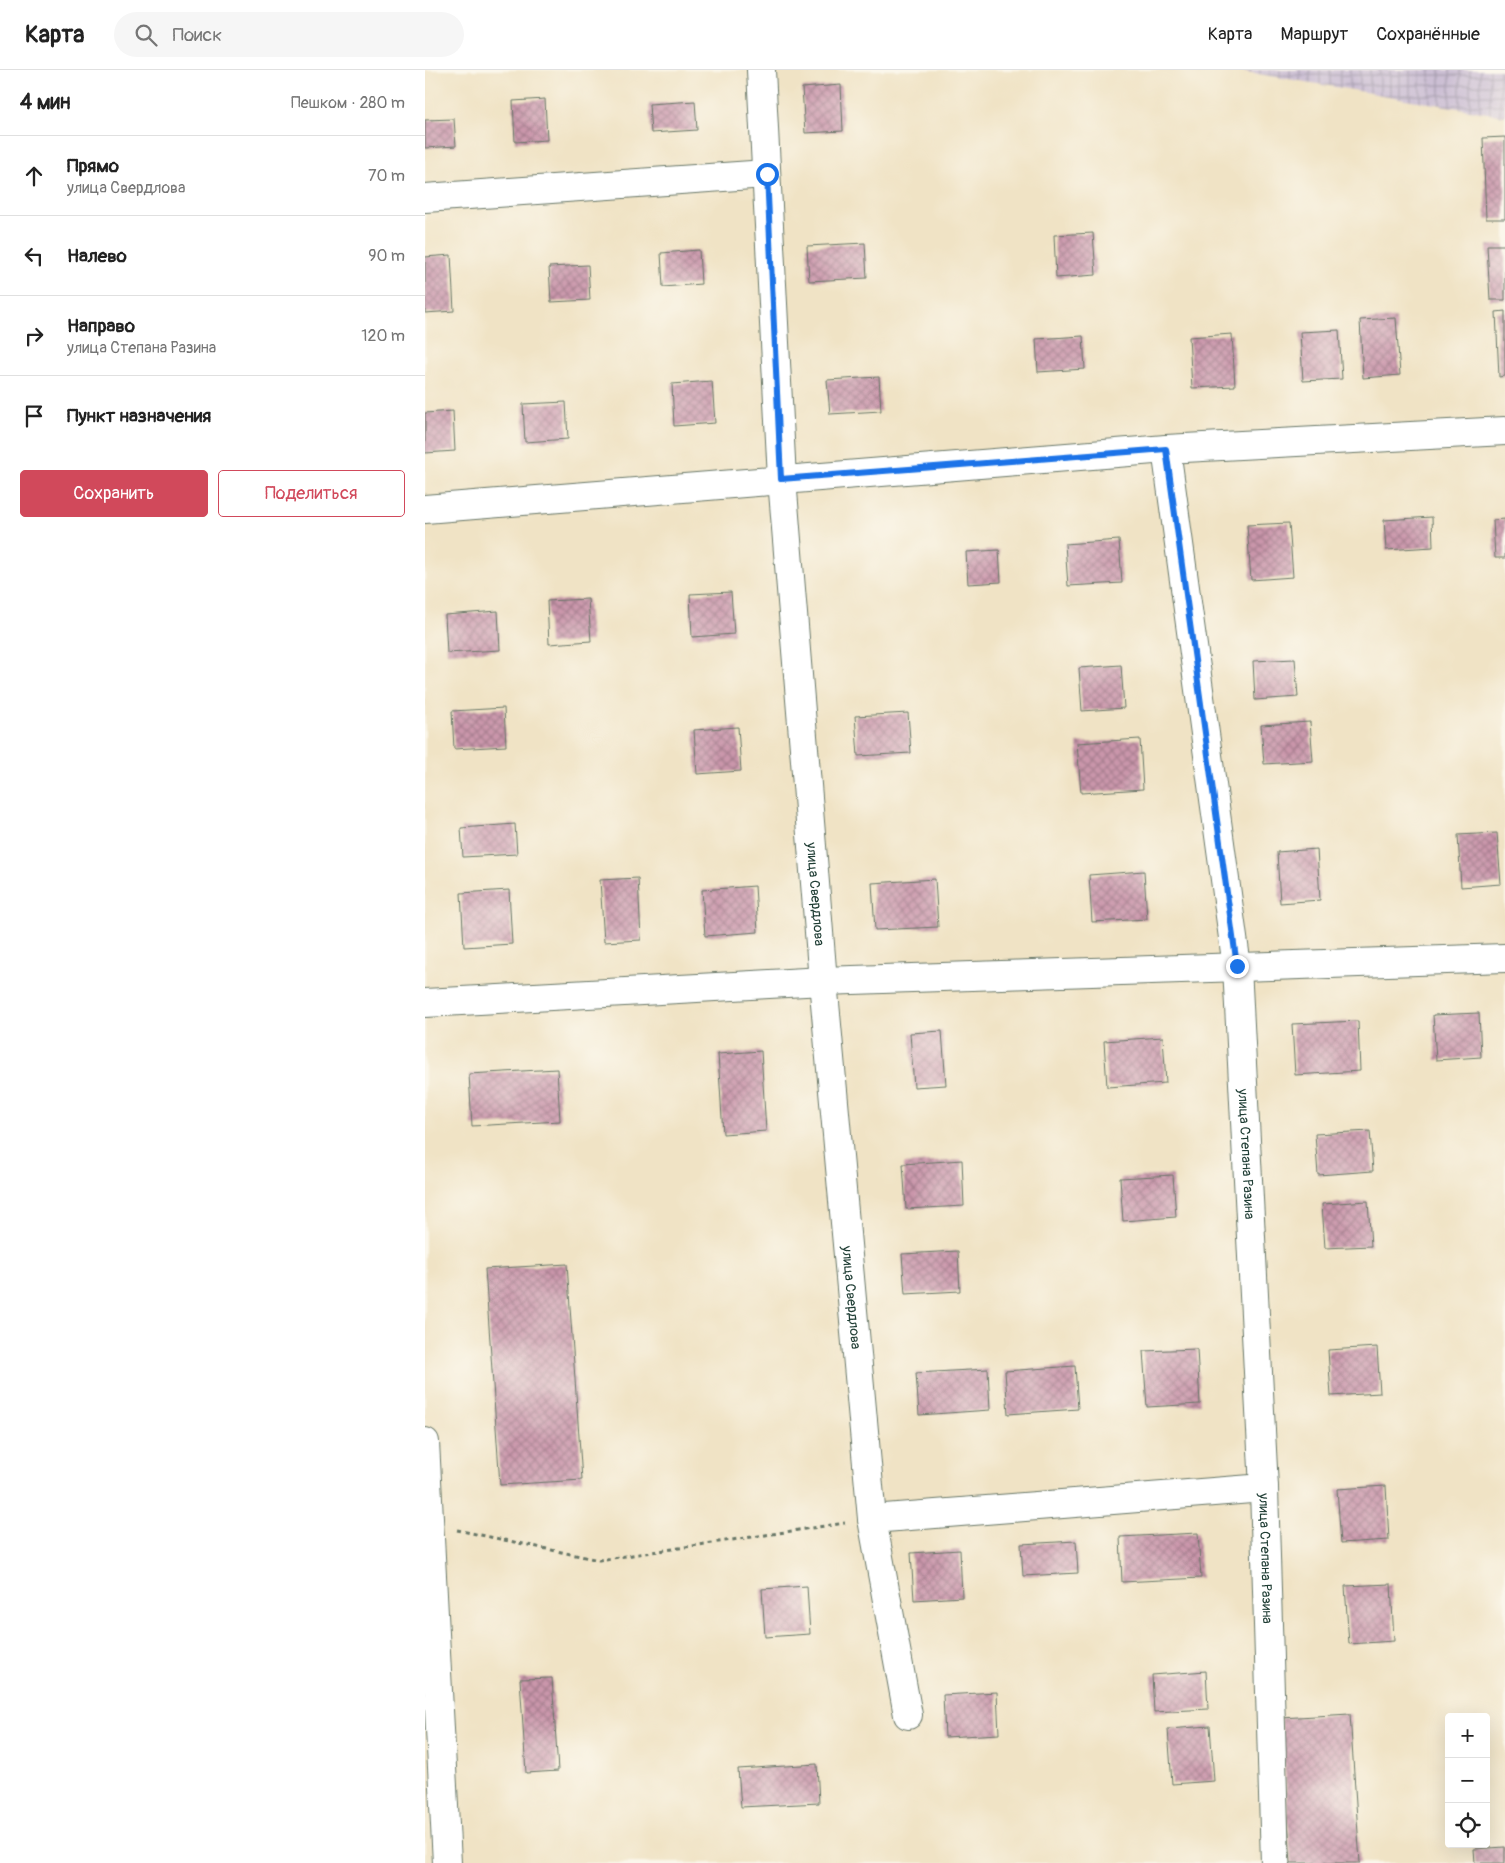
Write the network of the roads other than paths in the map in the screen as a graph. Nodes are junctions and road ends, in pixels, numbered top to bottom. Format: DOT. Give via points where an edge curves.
graph roads {
  1 [pos="761,70"];
  2 [pos="767,174"];
  3 [pos="425,198"];
  4 [pos="1505,431"];
  5 [pos="1166,449"];
  6 [pos="781,479"];
  7 [pos="425,509"];
  8 [pos="1505,958"];
  9 [pos="1237,966"];
  10 [pos="823,981"];
  11 [pos="425,1004"];
  12 [pos="425,1442"];
  13 [pos="1265,1488"];
  14 [pos="873,1519"];
  15 [pos="428,1524"];
  16 [pos="908,1715"];
  17 [pos="447,1863"];
  18 [pos="1275,1863"];
  1 -- 2 [label="street, улица Свердлова"];
  2 -- 3 [label="street"];
  2 -- 6 [label="street, улица Свердлова"];
  4 -- 5 [label="street"];
  5 -- 6 [label="street"];
  5 -- 9 [label="street, улица Степана Разина"];
  6 -- 7 [label="street"];
  6 -- 10 [label="street, улица Свердлова"];
  8 -- 9 [label="street"];
  9 -- 10 [label="street"];
  9 -- 13 [label="street, улица Степана Разина"];
  10 -- 11 [label="street"];
  10 -- 14 [label="street, улица Свердлова"];
  12 -- 15 [label="street"];
  13 -- 14 [label="street"];
  13 -- 18 [label="street, улица Степана Разина"];
  14 -- 16 [label="street, улица Свердлова"];
  15 -- 17 [label="street"];
}
